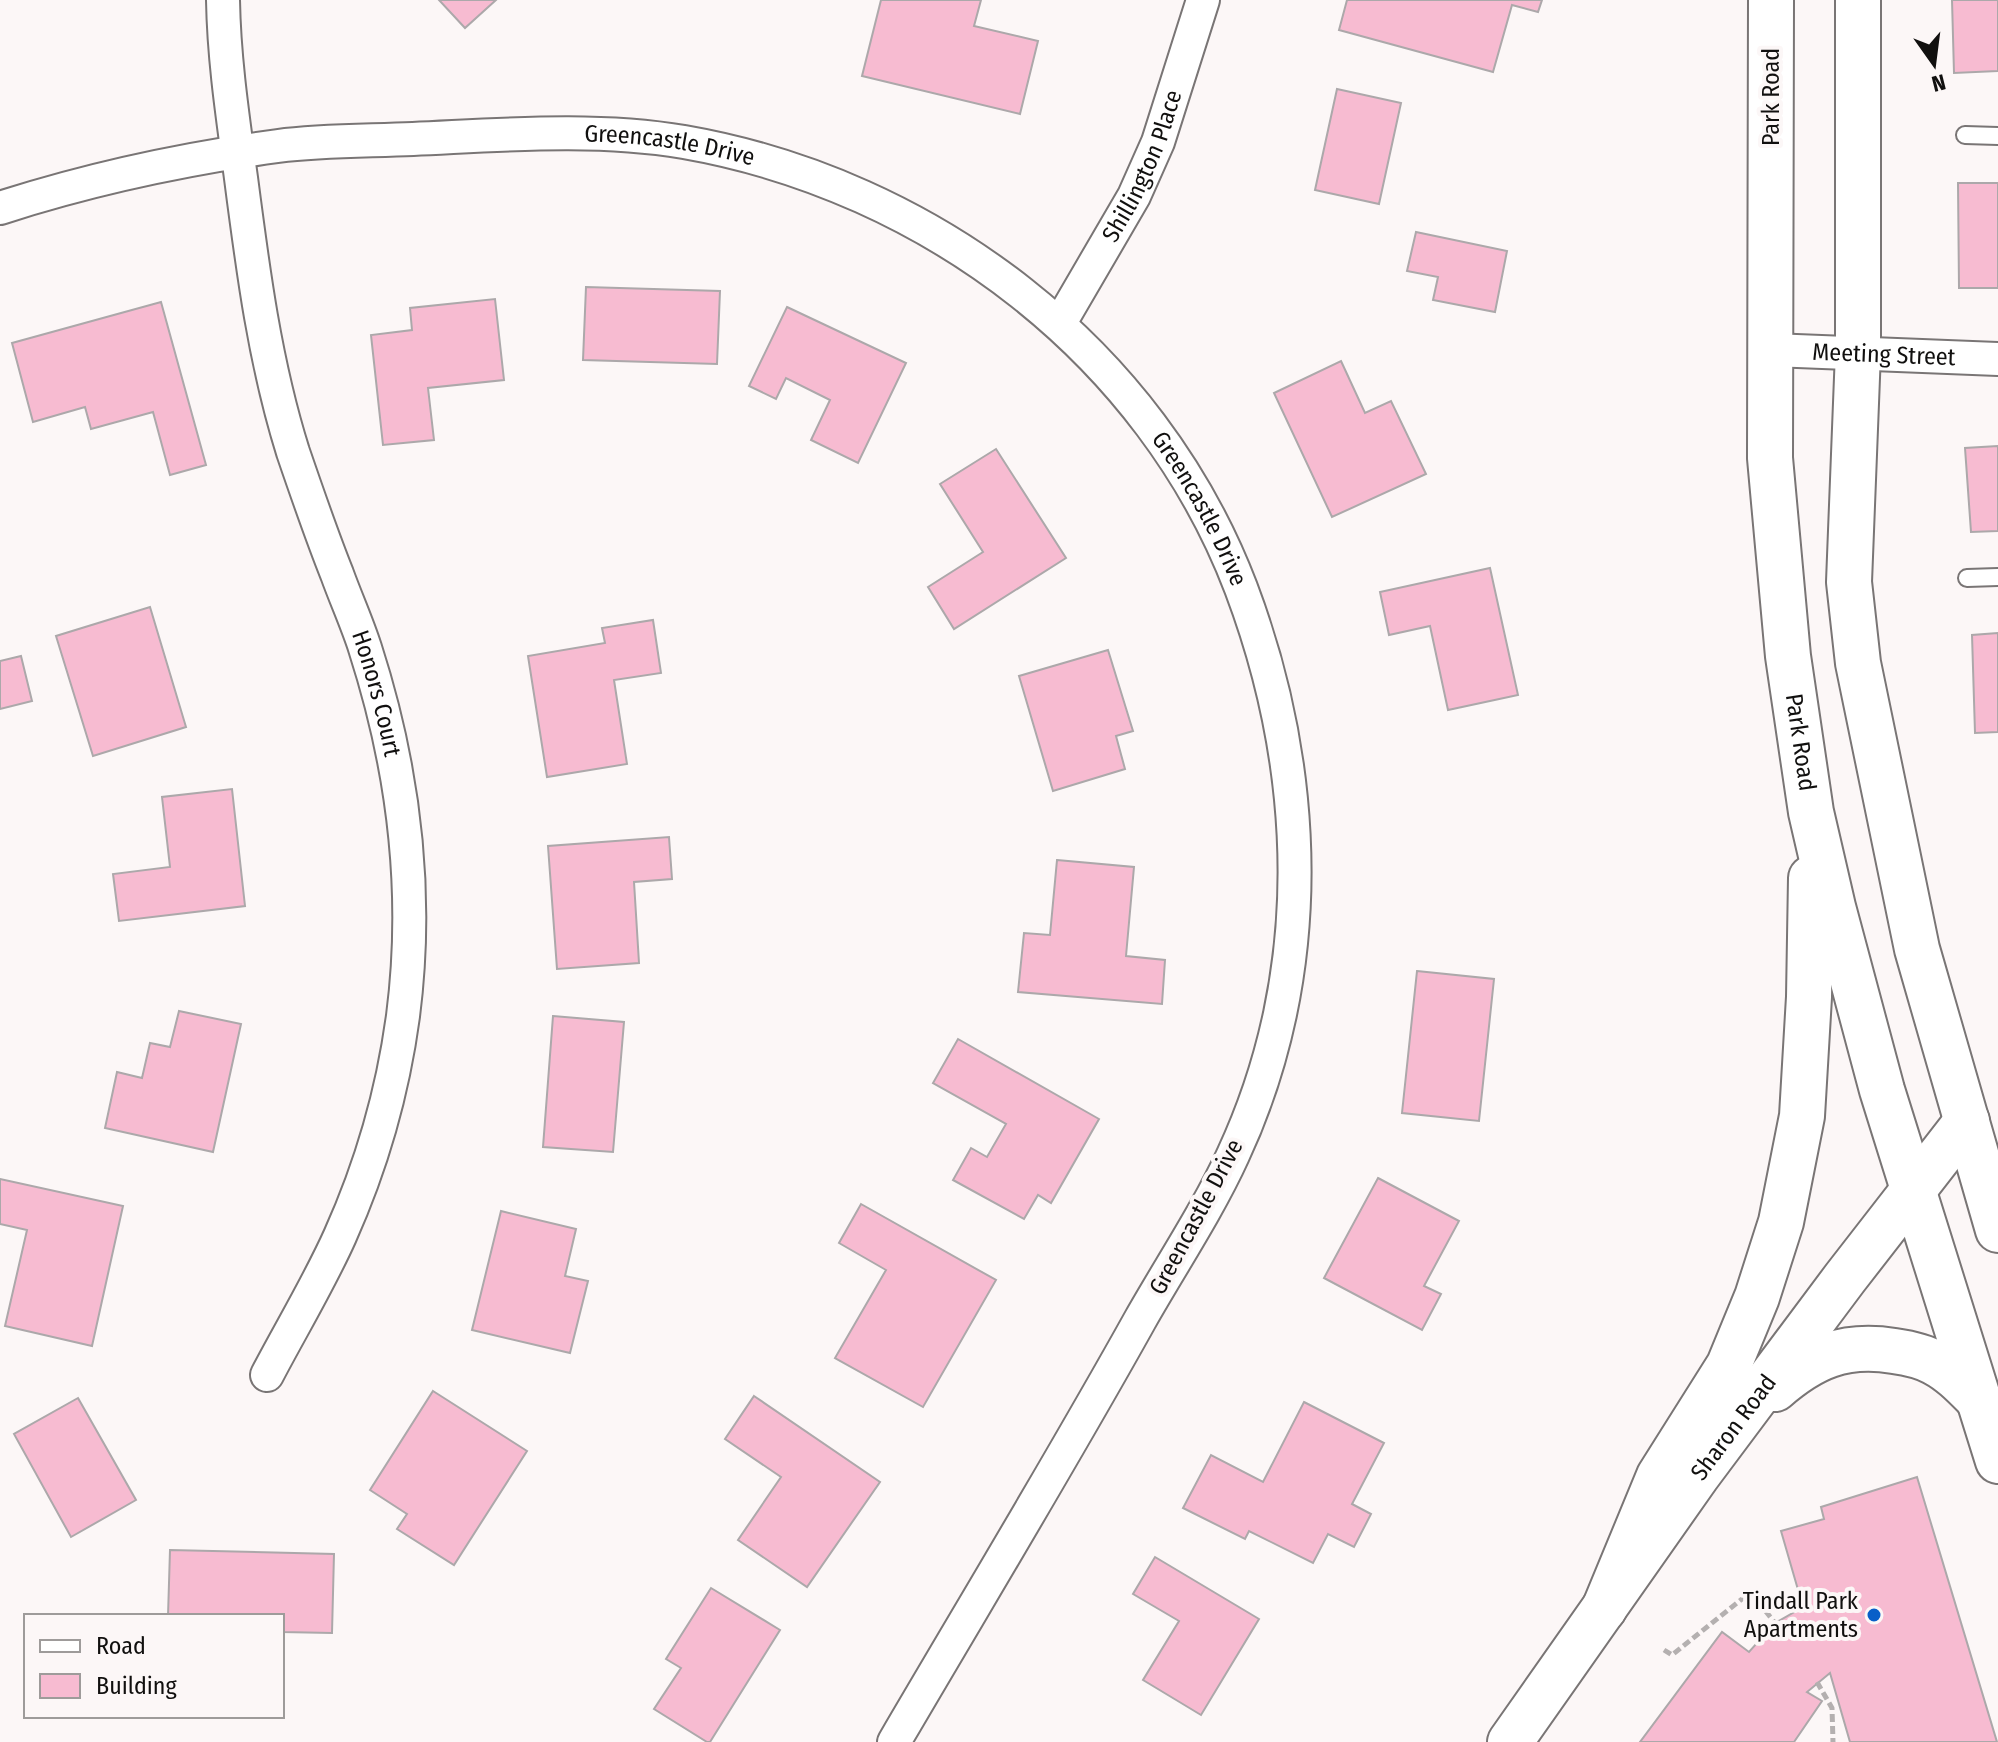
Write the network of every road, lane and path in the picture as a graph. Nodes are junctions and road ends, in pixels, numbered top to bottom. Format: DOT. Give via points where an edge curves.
graph roads {
  1 [pos="223,0"];
  2 [pos="1203,0"];
  3 [pos="1771,0"];
  4 [pos="1858,0"];
  5 [pos="1965,135"];
  6 [pos="1998,136"];
  7 [pos="237,153"];
  8 [pos="0,208"];
  9 [pos="1060,323"];
  10 [pos="1770,350"];
  11 [pos="1858,352"];
  12 [pos="1998,359"];
  13 [pos="1998,577"];
  14 [pos="1967,578"];
  15 [pos="1811,812"];
  16 [pos="1967,1121"];
  17 [pos="1912,1193"];
  18 [pos="1998,1230"];
  19 [pos="267,1375"];
  20 [pos="1978,1399"];
  21 [pos="1737,1422"];
  22 [pos="1998,1461"];
  23 [pos="1604,1609"];
  24 [pos="1775,1623"];
  25 [pos="1664,1650"];
  26 [pos="1817,1682"];
  27 [pos="894,1742"];
  28 [pos="1510,1742"];
  29 [pos="1833,1742"];
  1 -- 7 [label="street, Honors Court" via="223,44"];
  2 -- 9 [label="street, Shillington Place" via="1158,142 1134,196"];
  3 -- 10 [label="main road, Park Road"];
  4 -- 11 [label="main road"];
  5 -- 6 [label="lane"];
  7 -- 8 [label="street, Greencastle Drive" via="140,169"];
  7 -- 9 [label="street, Greencastle Drive" via="282,145 548,133 685,143 777,164 866,197 996,271"];
  7 -- 19 [label="street, Honors Court" via="273,381 383,710 409,879 403,1017 368,1163 339,1237"];
  9 -- 27 [label="street, Greencastle Drive" via="1152,426 1202,502 1261,641 1284,734 1294,830 1290,957 1265,1073 1233,1157"];
  10 -- 11 [label="street, Meeting Street"];
  10 -- 15 [label="main road, Park Road" via="1778,572"];
  11 -- 12 [label="street, Meeting Street"];
  11 -- 16 [label="main road" via="1849,582 1858,663 1917,949"];
  13 -- 14 [label="lane"];
  15 -- 17 [label="main road, Park Road"];
  15 -- 23 [label="main road" via="1807,1060 1781,1222 1729,1365 1659,1476"];
  16 -- 17 [label="main road, Sharon Road"];
  16 -- 18 [label="main road"];
  17 -- 20 [label="main road, Park Road"];
  17 -- 21 [label="main road, Sharon Road"];
  20 -- 21 [label="main road" via="1936,1363 1869,1347 1839,1350 1797,1370"];
  20 -- 22 [label="main road, Park Road"];
  21 -- 23 [label="main road, Sharon Road"];
  23 -- 28 [label="main road, Sharon Road"];
  24 -- 25 [label="path" via="1752,1594 1747,1595 1672,1655"];
  26 -- 29 [label="path" via="1832,1708"];
}
